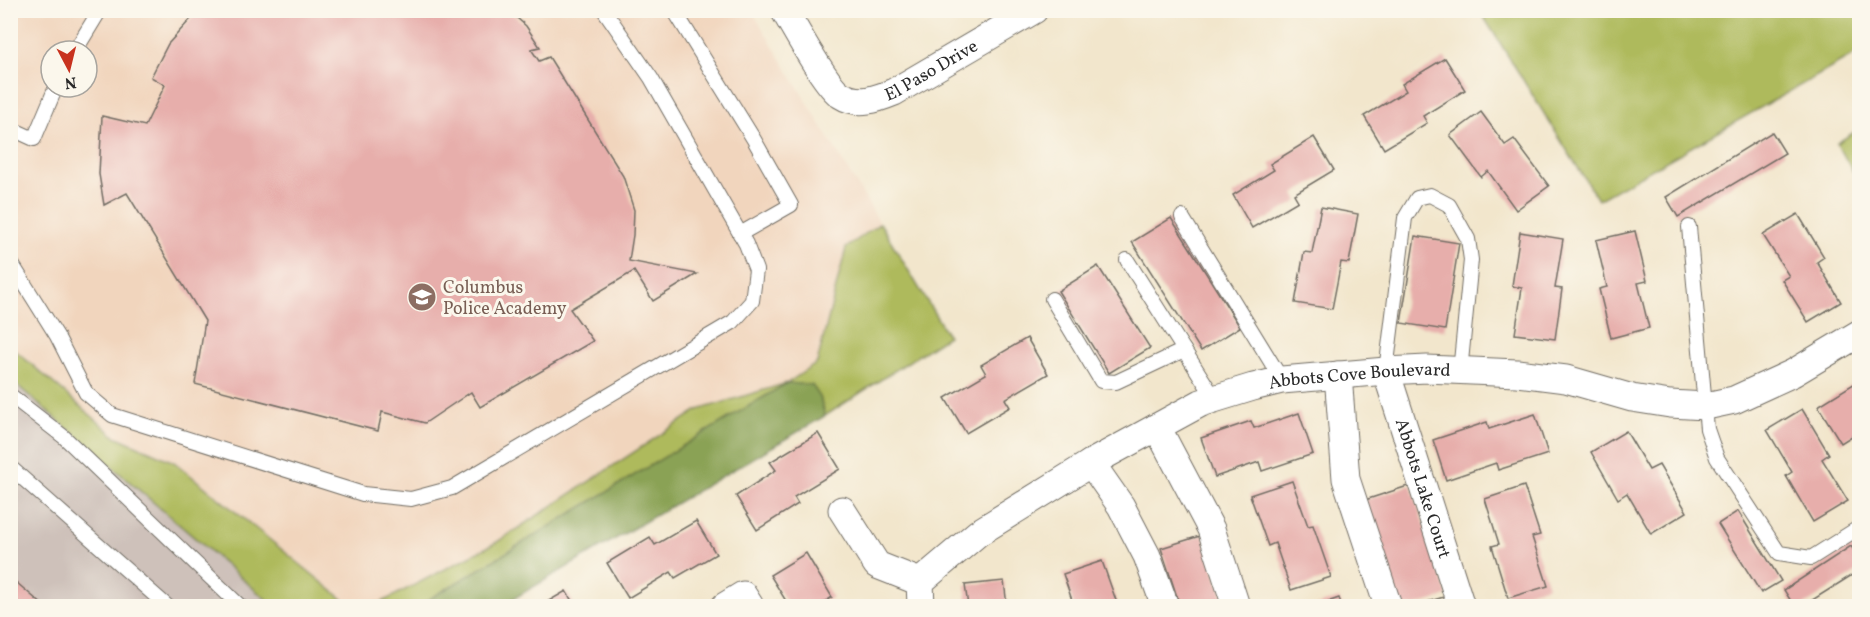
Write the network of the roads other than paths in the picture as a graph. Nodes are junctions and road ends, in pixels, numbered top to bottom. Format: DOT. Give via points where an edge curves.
graph roads {
  1 [pos="100,10"];
  2 [pos="674,10"];
  3 [pos="784,10"];
  4 [pos="1034,10"];
  5 [pos="607,12"];
  6 [pos="82,39"];
  7 [pos="51,99"];
  8 [pos="10,128"];
  9 [pos="1182,217"];
  10 [pos="1689,227"];
  11 [pos="740,234"];
  12 [pos="1127,260"];
  13 [pos="10,261"];
  14 [pos="1052,299"];
  15 [pos="1860,333"];
  16 [pos="1184,350"];
  17 [pos="1386,371"];
  18 [pos="1460,372"];
  19 [pos="1338,375"];
  20 [pos="1282,380"];
  21 [pos="10,395"];
  22 [pos="1215,399"];
  23 [pos="1706,406"];
  24 [pos="1158,427"];
  25 [pos="1091,463"];
  26 [pos="10,467"];
  27 [pos="842,510"];
  28 [pos="1860,527"];
  29 [pos="921,594"];
  30 [pos="167,606"];
  31 [pos="240,606"];
  32 [pos="725,606"];
  33 [pos="750,606"];
  34 [pos="1165,606"];
  35 [pos="1236,606"];
  36 [pos="1388,606"];
  37 [pos="1461,606"];
  1 -- 6 [label="lane"];
  2 -- 11 [label="lane" via="791,206"];
  3 -- 4 [label="street, El Paso Drive" via="829,83 841,95 856,100 876,100 894,92"];
  5 -- 11 [label="lane" via="651,78"];
  7 -- 8 [label="lane" via="34,139"];
  9 -- 20 [label="lane"];
  10 -- 23 [label="lane"];
  11 -- 13 [label="lane" via="756,270 752,301 733,322 452,488 411,499 363,494 112,415 86,393 57,336"];
  12 -- 16 [label="lane"];
  14 -- 16 [label="lane" via="1101,381 1116,382"];
  15 -- 23 [label="street, Abbots Cove Boulevard" via="1793,373 1734,400"];
  16 -- 22 [label="lane"];
  17 -- 18 [label="street, Abbots Cove Boulevard"];
  17 -- 18 [label="lane" via="1405,218 1417,198 1430,195 1449,206 1468,239 1471,260"];
  17 -- 19 [label="street, Abbots Cove Boulevard"];
  17 -- 37 [label="street, Abbots Lake Court"];
  18 -- 23 [label="street, Abbots Cove Boulevard" via="1566,379 1632,398"];
  19 -- 20 [label="street, Abbots Cove Boulevard"];
  19 -- 36 [label="street" via="1346,478"];
  20 -- 22 [label="street, Abbots Cove Boulevard"];
  21 -- 31 [label="lane" via="64,437"];
  22 -- 24 [label="street, Abbots Cove Boulevard"];
  23 -- 28 [label="lane" via="1707,429 1717,458 1779,553 1811,558"];
  24 -- 25 [label="street, Abbots Cove Boulevard"];
  24 -- 35 [label="street" via="1211,529"];
  25 -- 29 [label="street, Abbots Cove Boulevard" via="978,533"];
  25 -- 34 [label="street" via="1137,536"];
  26 -- 30 [label="lane"];
  27 -- 29 [label="street" via="878,565"];
  32 -- 33 [label="street" via="743,595"];
}
